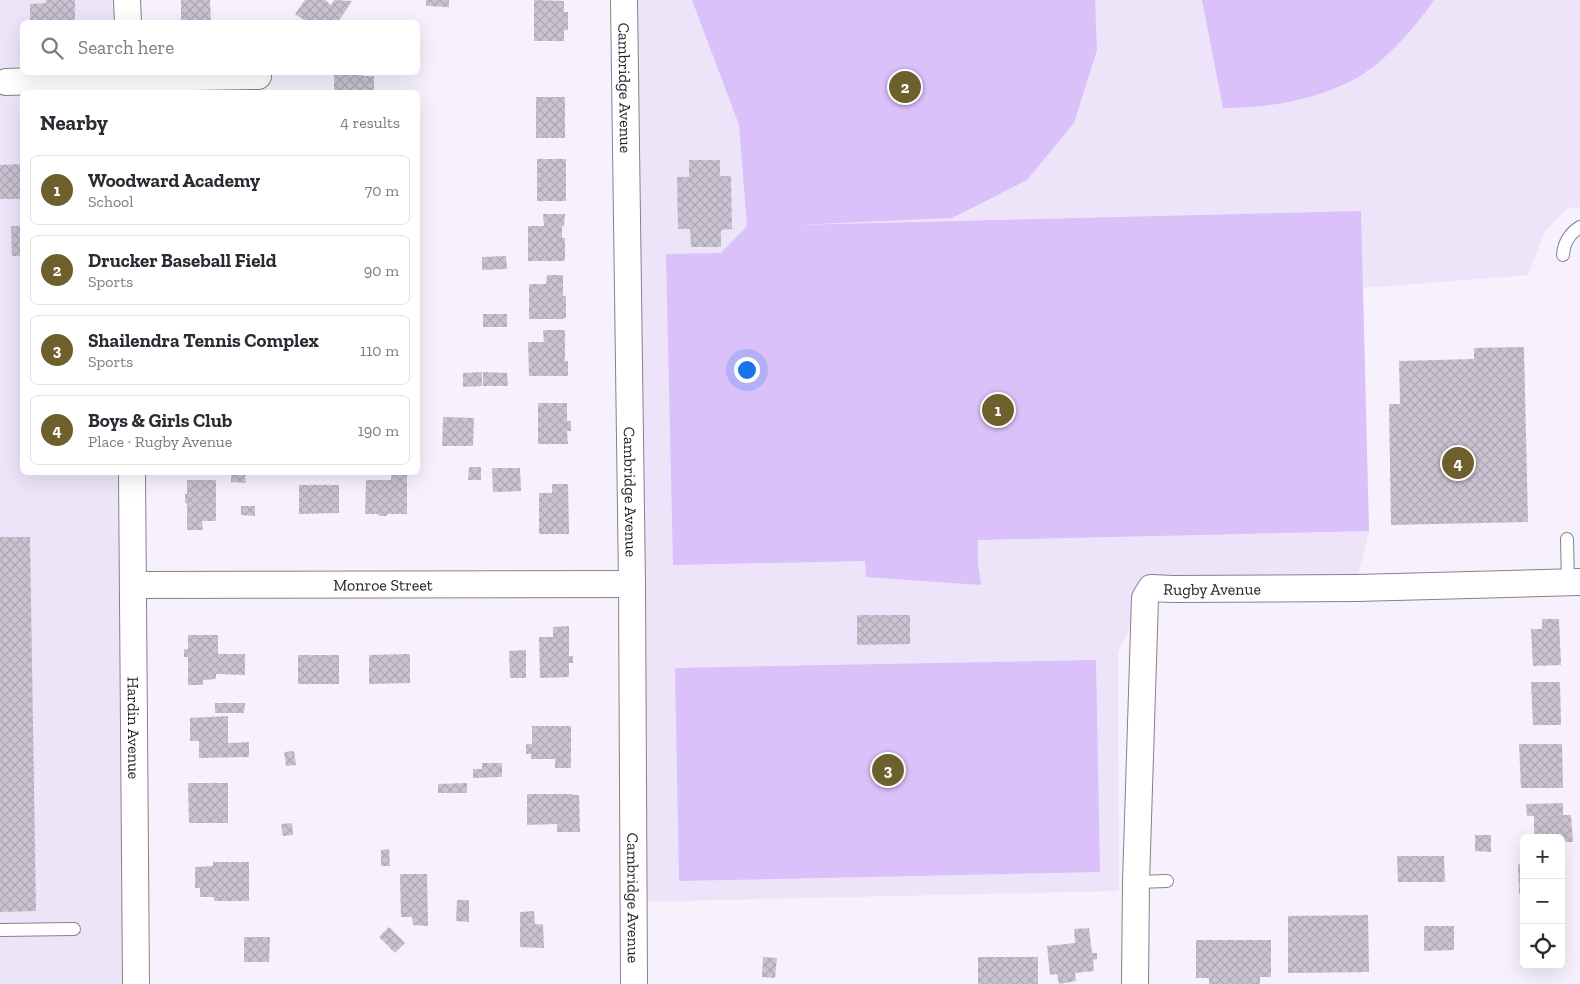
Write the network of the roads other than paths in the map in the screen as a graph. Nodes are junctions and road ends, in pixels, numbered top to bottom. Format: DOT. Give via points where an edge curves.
graph roads {
  1 [pos="127,0"];
  2 [pos="624,0"];
  3 [pos="128,20"];
  4 [pos="258,76"];
  5 [pos="128,81"];
  6 [pos="6,82"];
  7 [pos="1580,227"];
  8 [pos="1563,256"];
  9 [pos="132,475"];
  10 [pos="1567,539"];
  11 [pos="1574,582"];
  12 [pos="632,584"];
  13 [pos="133,585"];
  14 [pos="1167,881"];
  15 [pos="1136,882"];
  16 [pos="74,929"];
  17 [pos="0,930"];
  18 [pos="136,984"];
  19 [pos="634,984"];
  20 [pos="1135,984"];
  1 -- 3 [label="street"];
  2 -- 12 [label="street, Cambridge Avenue"];
  4 -- 5 [label="street"];
  5 -- 6 [label="street"];
  7 -- 8 [label="lane" via="1563,245"];
  9 -- 13 [label="street, Hardin Avenue"];
  10 -- 11 [label="lane"];
  11 -- 15 [label="street, Rugby Avenue" via="1357,588 1151,588 1145,598"];
  12 -- 13 [label="street, Monroe Street"];
  12 -- 19 [label="street, Cambridge Avenue"];
  13 -- 18 [label="street, Hardin Avenue"];
  14 -- 15 [label="lane"];
  15 -- 20 [label="street, Rugby Avenue"];
  16 -- 17 [label="lane"];
}
